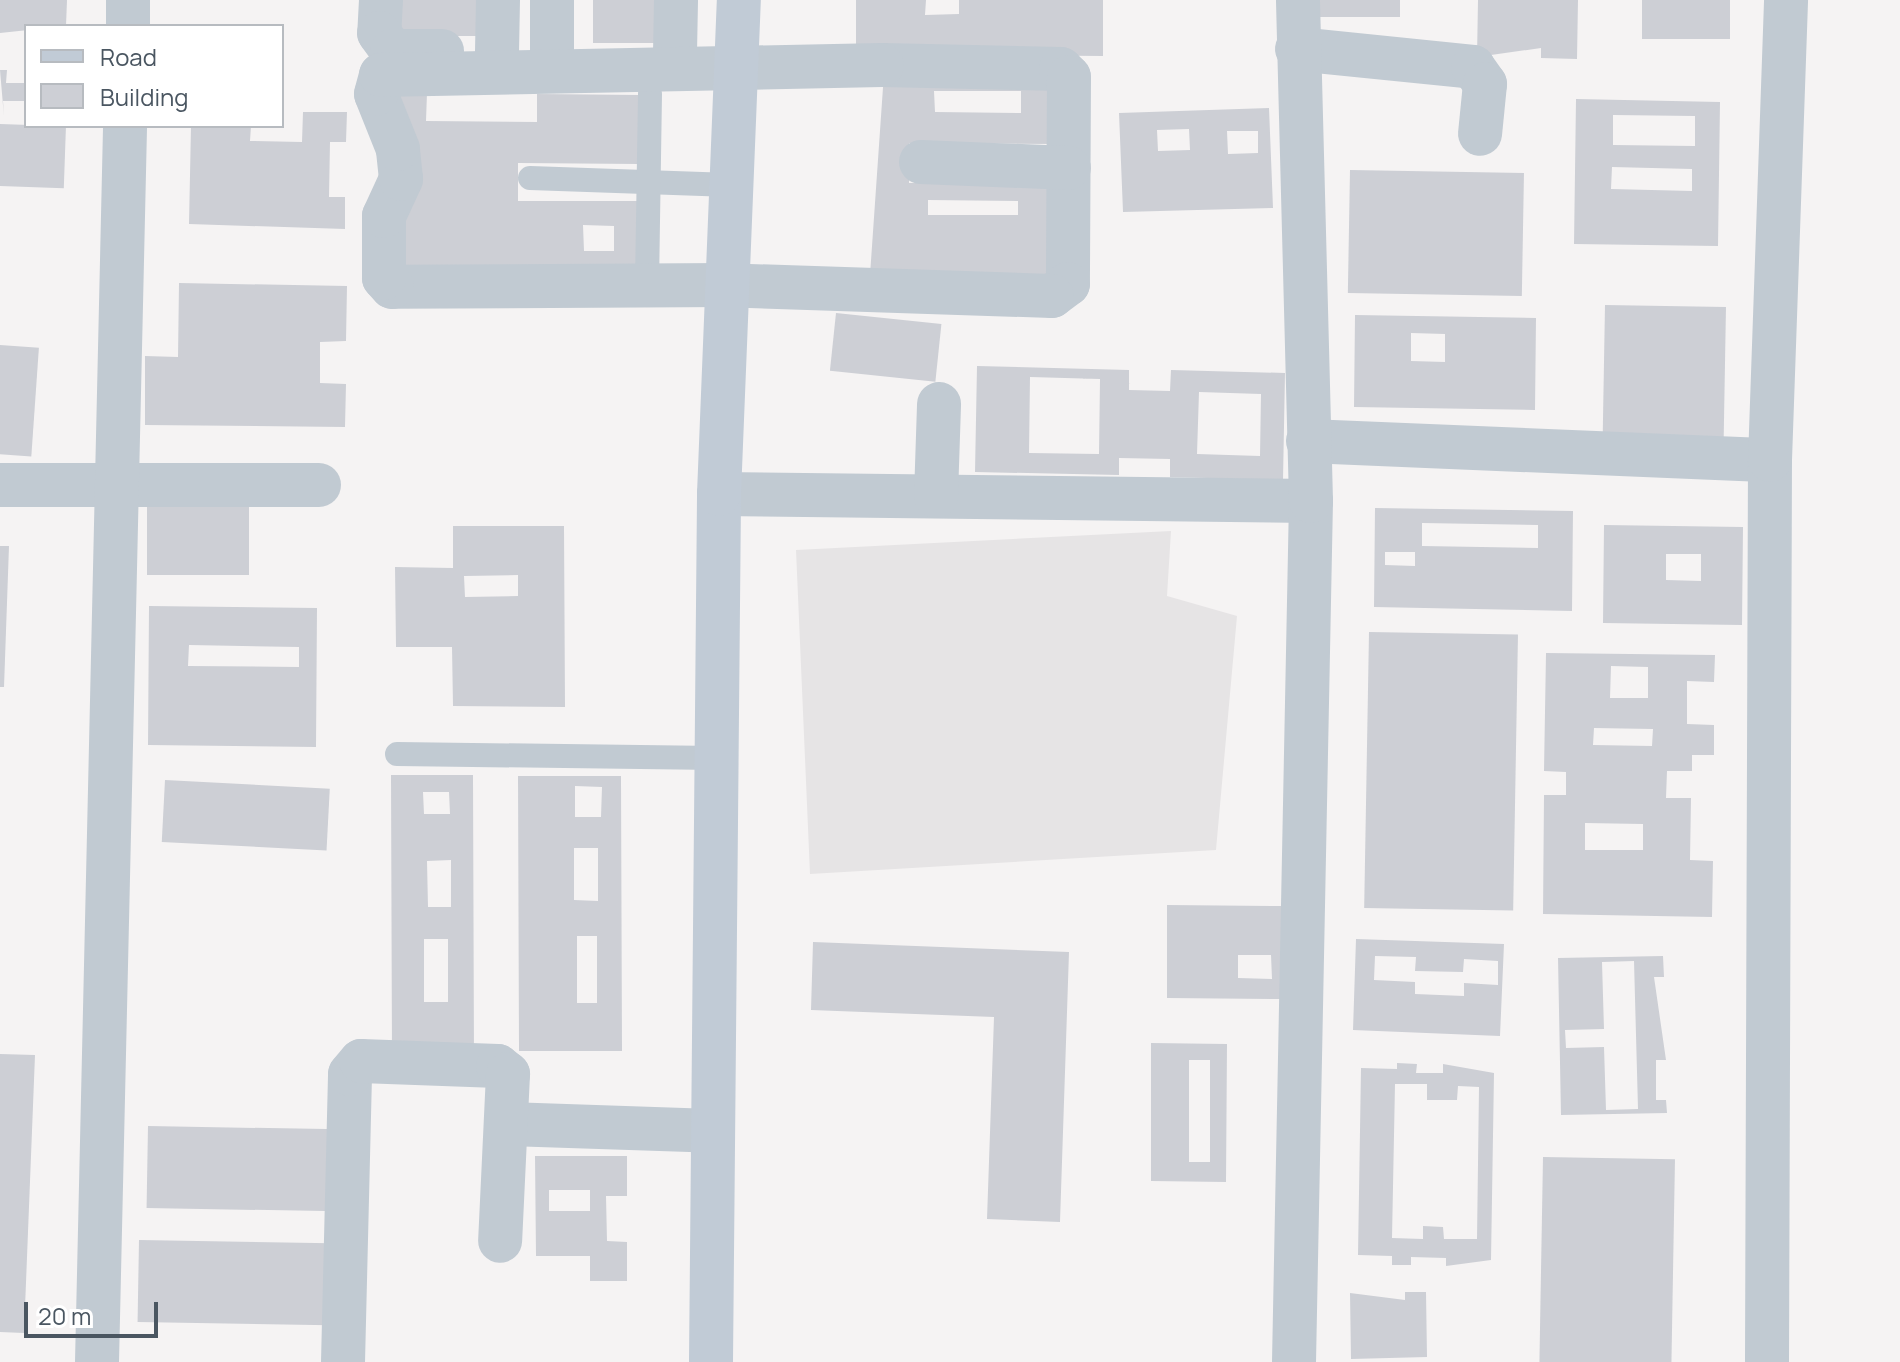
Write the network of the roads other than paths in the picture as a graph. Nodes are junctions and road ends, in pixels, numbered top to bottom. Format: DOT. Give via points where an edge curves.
graph roads {
  1 [pos="128,0"];
  2 [pos="381,0"];
  3 [pos="498,0"];
  4 [pos="552,0"];
  5 [pos="676,0"];
  6 [pos="739,0"];
  7 [pos="1298,0"];
  8 [pos="1786,0"];
  9 [pos="128,24"];
  10 [pos="1297,49"];
  11 [pos="497,52"];
  12 [pos="552,52"];
  13 [pos="675,53"];
  14 [pos="737,63"];
  15 [pos="650,94"];
  16 [pos="125,128"];
  17 [pos="1480,134"];
  18 [pos="921,162"];
  19 [pos="1069,168"];
  20 [pos="530,178"];
  21 [pos="649,183"];
  22 [pos="731,185"];
  23 [pos="647,285"];
  24 [pos="727,285"];
  25 [pos="939,404"];
  26 [pos="1308,441"];
  27 [pos="1770,460"];
  28 [pos="116,482"];
  29 [pos="0,485"];
  30 [pos="319,485"];
  31 [pos="719,494"];
  32 [pos="936,496"];
  33 [pos="1311,501"];
  34 [pos="397,754"];
  35 [pos="716,758"];
  36 [pos="506,1124"];
  37 [pos="713,1131"];
  38 [pos="500,1241"];
  39 [pos="97,1362"];
  40 [pos="343,1362"];
  41 [pos="711,1362"];
  42 [pos="1294,1362"];
  43 [pos="1767,1362"];
  1 -- 9 [label="street"];
  2 -- 11 [label="street" via="379,33 392,51"];
  3 -- 11 [label="street"];
  4 -- 12 [label="street"];
  5 -- 13 [label="street"];
  6 -- 14 [label="street"];
  7 -- 10 [label="street"];
  8 -- 27 [label="street"];
  10 -- 17 [label="street" via="1473,67 1485,84"];
  10 -- 26 [label="street"];
  11 -- 12 [label="street"];
  12 -- 13 [label="street"];
  13 -- 14 [label="street"];
  14 -- 19 [label="street" via="1061,69 1069,77"];
  14 -- 22 [label="street"];
  14 -- 23 [label="street" via="381,75 376,94 398,149 401,179 384,216 384,278 392,287"];
  15 -- 21 [label="lane"];
  16 -- 28 [label="street"];
  18 -- 19 [label="street"];
  19 -- 24 [label="street" via="1068,284 1052,296"];
  20 -- 21 [label="lane"];
  21 -- 22 [label="lane"];
  21 -- 23 [label="lane"];
  22 -- 24 [label="street"];
  23 -- 24 [label="street"];
  24 -- 31 [label="street"];
  25 -- 32 [label="street"];
  26 -- 27 [label="street"];
  26 -- 33 [label="street"];
  27 -- 43 [label="street"];
  28 -- 29 [label="street"];
  28 -- 30 [label="street"];
  28 -- 39 [label="street"];
  31 -- 32 [label="street"];
  31 -- 35 [label="street"];
  32 -- 33 [label="street"];
  33 -- 42 [label="street"];
  34 -- 35 [label="lane"];
  35 -- 37 [label="street"];
  36 -- 37 [label="street"];
  36 -- 38 [label="street"];
  36 -- 40 [label="street" via="508,1074 498,1066 361,1061 350,1074"];
  37 -- 41 [label="street"];
}
